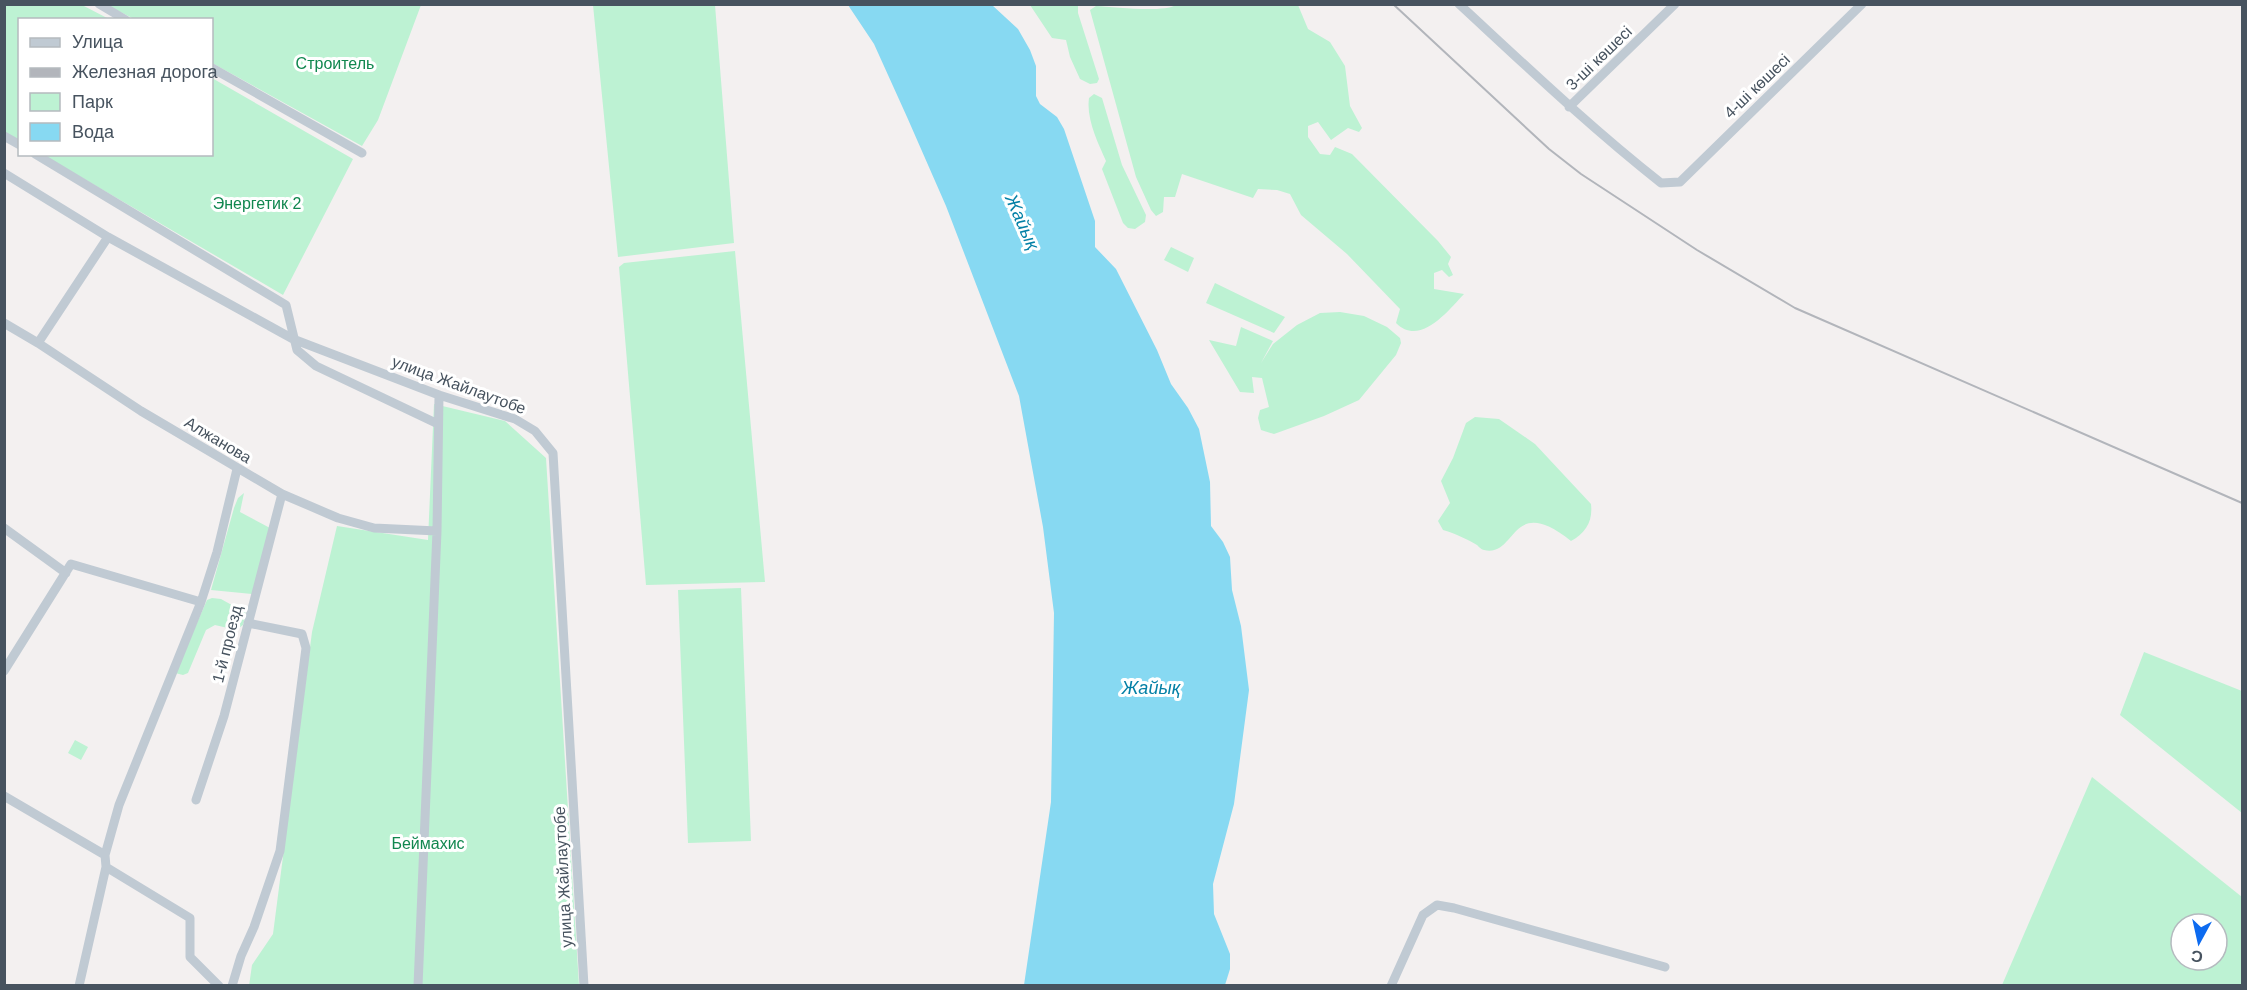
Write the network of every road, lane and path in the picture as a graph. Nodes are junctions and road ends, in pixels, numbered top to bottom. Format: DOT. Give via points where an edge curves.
graph roads {
  1 [pos="99,4"];
  2 [pos="1675,4"];
  3 [pos="1862,4"];
  4 [pos="1461,5"];
  5 [pos="123,18"];
  6 [pos="213,69"];
  7 [pos="1569,107"];
  8 [pos="4,136"];
  9 [pos="18,145"];
  10 [pos="362,153"];
  11 [pos="38,156"];
  12 [pos="4,173"];
  13 [pos="108,237"];
  14 [pos="4,323"];
  15 [pos="293,339"];
  16 [pos="38,343"];
  17 [pos="439,395"];
  18 [pos="438,424"];
  19 [pos="237,469"];
  20 [pos="282,494"];
  21 [pos="4,528"];
  22 [pos="437,531"];
  23 [pos="66,573"];
  24 [pos="201,602"];
  25 [pos="248,623"];
  26 [pos="4,671"];
  27 [pos="4,796"];
  28 [pos="196,800"];
  29 [pos="105,855"];
  30 [pos="106,867"];
  31 [pos="1665,968"];
  32 [pos="79,986"];
  33 [pos="219,986"];
  34 [pos="232,986"];
  35 [pos="418,986"];
  36 [pos="584,986"];
  37 [pos="1391,986"];
  1 -- 5 [label="street"];
  2 -- 7 [label="street, 3-шi көшесі"];
  3 -- 7 [label="street, 4-шi көшесі" via="1680,182 1661,183"];
  4 -- 7 [label="street"];
  6 -- 10 [label="street"];
  8 -- 9 [label="street"];
  11 -- 15 [label="street" via="286,305"];
  12 -- 13 [label="street, улица Жайлаутобе"];
  13 -- 15 [label="street, улица Жайлаутобе"];
  13 -- 16 [label="street"];
  14 -- 16 [label="street, Алжанова"];
  15 -- 17 [label="street, улица Жайлаутобе"];
  15 -- 18 [label="street" via="297,350 316,366"];
  16 -- 19 [label="street, Алжанова"];
  17 -- 18 [label="street"];
  17 -- 36 [label="street, улица Жайлаутобе" via="515,419 535,431 553,453"];
  18 -- 22 [label="street"];
  19 -- 20 [label="street, Алжанова"];
  19 -- 24 [label="street"];
  20 -- 22 [label="street, Алжанова" via="338,518 374,528"];
  20 -- 25 [label="street, 1-й проезд"];
  21 -- 23 [label="street"];
  22 -- 35 [label="street"];
  23 -- 24 [label="street" via="71,564"];
  23 -- 26 [label="street"];
  24 -- 29 [label="street" via="119,805"];
  25 -- 28 [label="street, 1-й проезд" via="225,716"];
  25 -- 34 [label="street" via="302,634 306,648 280,851"];
  27 -- 29 [label="street"];
  29 -- 30 [label="street"];
  30 -- 32 [label="street"];
  30 -- 33 [label="street" via="190,918 190,957"];
  31 -- 37 [label="street" via="1437,905 1423,915"];
}
